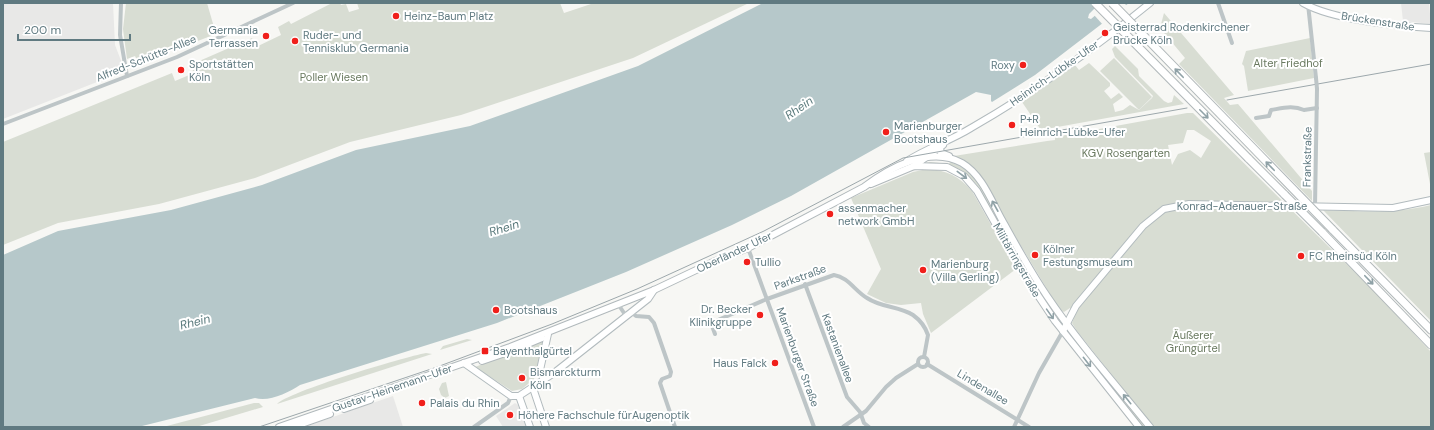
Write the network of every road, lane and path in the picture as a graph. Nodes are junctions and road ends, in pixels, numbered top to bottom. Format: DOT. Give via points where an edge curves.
graph roads {
  1 [pos="121,3"];
  2 [pos="293,3"];
  3 [pos="1095,3"];
  4 [pos="1112,3"];
  5 [pos="1150,3"];
  6 [pos="1218,3"];
  7 [pos="1306,4"];
  8 [pos="1431,28"];
  9 [pos="1232,43"];
  10 [pos="127,76"];
  11 [pos="1317,108"];
  12 [pos="1256,118"];
  13 [pos="3,124"];
  14 [pos="954,137"];
  15 [pos="940,148"];
  16 [pos="925,158"];
  17 [pos="956,160"];
  18 [pos="905,162"];
  19 [pos="914,166"];
  20 [pos="864,187"];
  21 [pos="1431,200"];
  22 [pos="1315,206"];
  23 [pos="748,248"];
  24 [pos="805,284"];
  25 [pos="654,290"];
  26 [pos="767,299"];
  27 [pos="618,304"];
  28 [pos="629,314"];
  29 [pos="1067,323"];
  30 [pos="556,329"];
  31 [pos="1431,330"];
  32 [pos="1062,331"];
  33 [pos="548,334"];
  34 [pos="715,334"];
  35 [pos="1431,345"];
  36 [pos="506,351"];
  37 [pos="924,357"];
  38 [pos="466,364"];
  39 [pos="918,364"];
  40 [pos="927,364"];
  41 [pos="544,380"];
  42 [pos="533,388"];
  43 [pos="511,396"];
  44 [pos="519,396"];
  45 [pos="861,415"];
  46 [pos="1018,418"];
  47 [pos="279,427"];
  48 [pos="293,427"];
  49 [pos="474,427"];
  50 [pos="530,427"];
  51 [pos="546,427"];
  52 [pos="675,427"];
  53 [pos="814,427"];
  54 [pos="842,427"];
  55 [pos="869,427"];
  56 [pos="1014,427"];
  57 [pos="1029,427"];
  58 [pos="1139,427"];
  59 [pos="1150,427"];
  1 -- 10 [label="street" via="120,35"];
  2 -- 10 [label="street, Alfred-Schütte-Allee" via="177,57"];
  3 -- 35 [label="highway, one-way, bridge"];
  31 -- 4 [label="highway, one-way, bridge"];
  5 -- 14 [label="main road, Heinrich-Lübke-Ufer" via="1045,81"];
  6 -- 9 [label="street"];
  7 -- 8 [label="main road, Brückenstraße" via="1350,17"];
  7 -- 11 [label="street, Frankstraße, bridge" via="1316,78"];
  10 -- 13 [label="street, Alfred-Schütte-Allee"];
  11 -- 12 [label="street, Frankstraße" via="1302,110 1299,107 1286,107 1271,110 1269,116"];
  11 -- 22 [label="street, Frankstraße"];
  14 -- 15 [label="main road, Heinrich-Lübke-Ufer"];
  14 -- 18 [label="main road, Heinrich-Lübke-Ufer"];
  15 -- 16 [label="main road, Heinrich-Lübke-Ufer"];
  15 -- 17 [label="main road" via="941,153"];
  16 -- 17 [label="main road, Militärringstraße"];
  16 -- 18 [label="main road, Militärringstraße"];
  16 -- 19 [label="main road, Heinrich-Lübke-Ufer"];
  29 -- 17 [label="main road, Militärringstraße, one-way" via="1036,280 976,175"];
  18 -- 20 [label="main road, Oberländer Ufer"];
  19 -- 20 [label="main road, Militärringstraße"];
  19 -- 32 [label="main road, Militärringstraße, one-way" via="947,167 970,182 1023,273"];
  20 -- 23 [label="main road, Oberländer Ufer"];
  21 -- 22 [label="main road, Konrad-Adenauer-Straße" via="1393,208"];
  22 -- 29 [label="main road, Konrad-Adenauer-Straße" via="1189,204 1164,209 1149,219 1124,247 1076,306"];
  23 -- 25 [label="main road, Oberländer Ufer"];
  23 -- 26 [label="street, Marienburger Straße"];
  24 -- 26 [label="street, Parkstraße"];
  24 -- 37 [label="street, Parkstraße" via="828,275 840,276 875,303 913,315 922,323 928,335"];
  24 -- 45 [label="street, Kastanienallee" via="843,388"];
  25 -- 27 [label="main road, Oberländer Ufer"];
  25 -- 28 [label="main road" via="650,297"];
  26 -- 34 [label="street, Parkstraße" via="711,323"];
  26 -- 53 [label="street, Marienburger Straße"];
  27 -- 28 [label="street"];
  27 -- 30 [label="main road, Oberländer Ufer"];
  28 -- 41 [label="main road"];
  28 -- 52 [label="street" via="649,317 654,323 671,372 670,376 660,382"];
  29 -- 32 [label="main road, Konrad-Adenauer-Straße"];
  59 -- 29 [label="main road, Militärringstraße, one-way"];
  30 -- 33 [label="main road, Oberländer Ufer"];
  30 -- 36 [label="main road, Oberländer Ufer"];
  32 -- 46 [label="street"];
  32 -- 58 [label="main road, Militärringstraße, one-way"];
  33 -- 36 [label="main road, Oberländer Ufer" via="534,342"];
  33 -- 41 [label="main road" via="540,370"];
  36 -- 38 [label="main road, Gustav-Heinemann-Ufer"];
  37 -- 39 [label="street" via="918,359"];
  37 -- 40 [label="street"];
  38 -- 43 [label="main road"];
  38 -- 47 [label="main road, Gustav-Heinemann-Ufer"];
  38 -- 48 [label="main road, Gustav-Heinemann-Ufer"];
  39 -- 40 [label="street" via="923,367"];
  39 -- 45 [label="street" via="896,378"];
  40 -- 46 [label="street, Lindenallee"];
  41 -- 42 [label="main road"];
  42 -- 44 [label="main road"];
  42 -- 51 [label="main road"];
  43 -- 44 [label="main road"];
  43 -- 49 [label="street" via="508,402"];
  44 -- 50 [label="main road"];
  45 -- 54 [label="street"];
  45 -- 55 [label="street, Kastanienallee"];
  46 -- 56 [label="street"];
  46 -- 57 [label="street, Lindenallee"];
}
